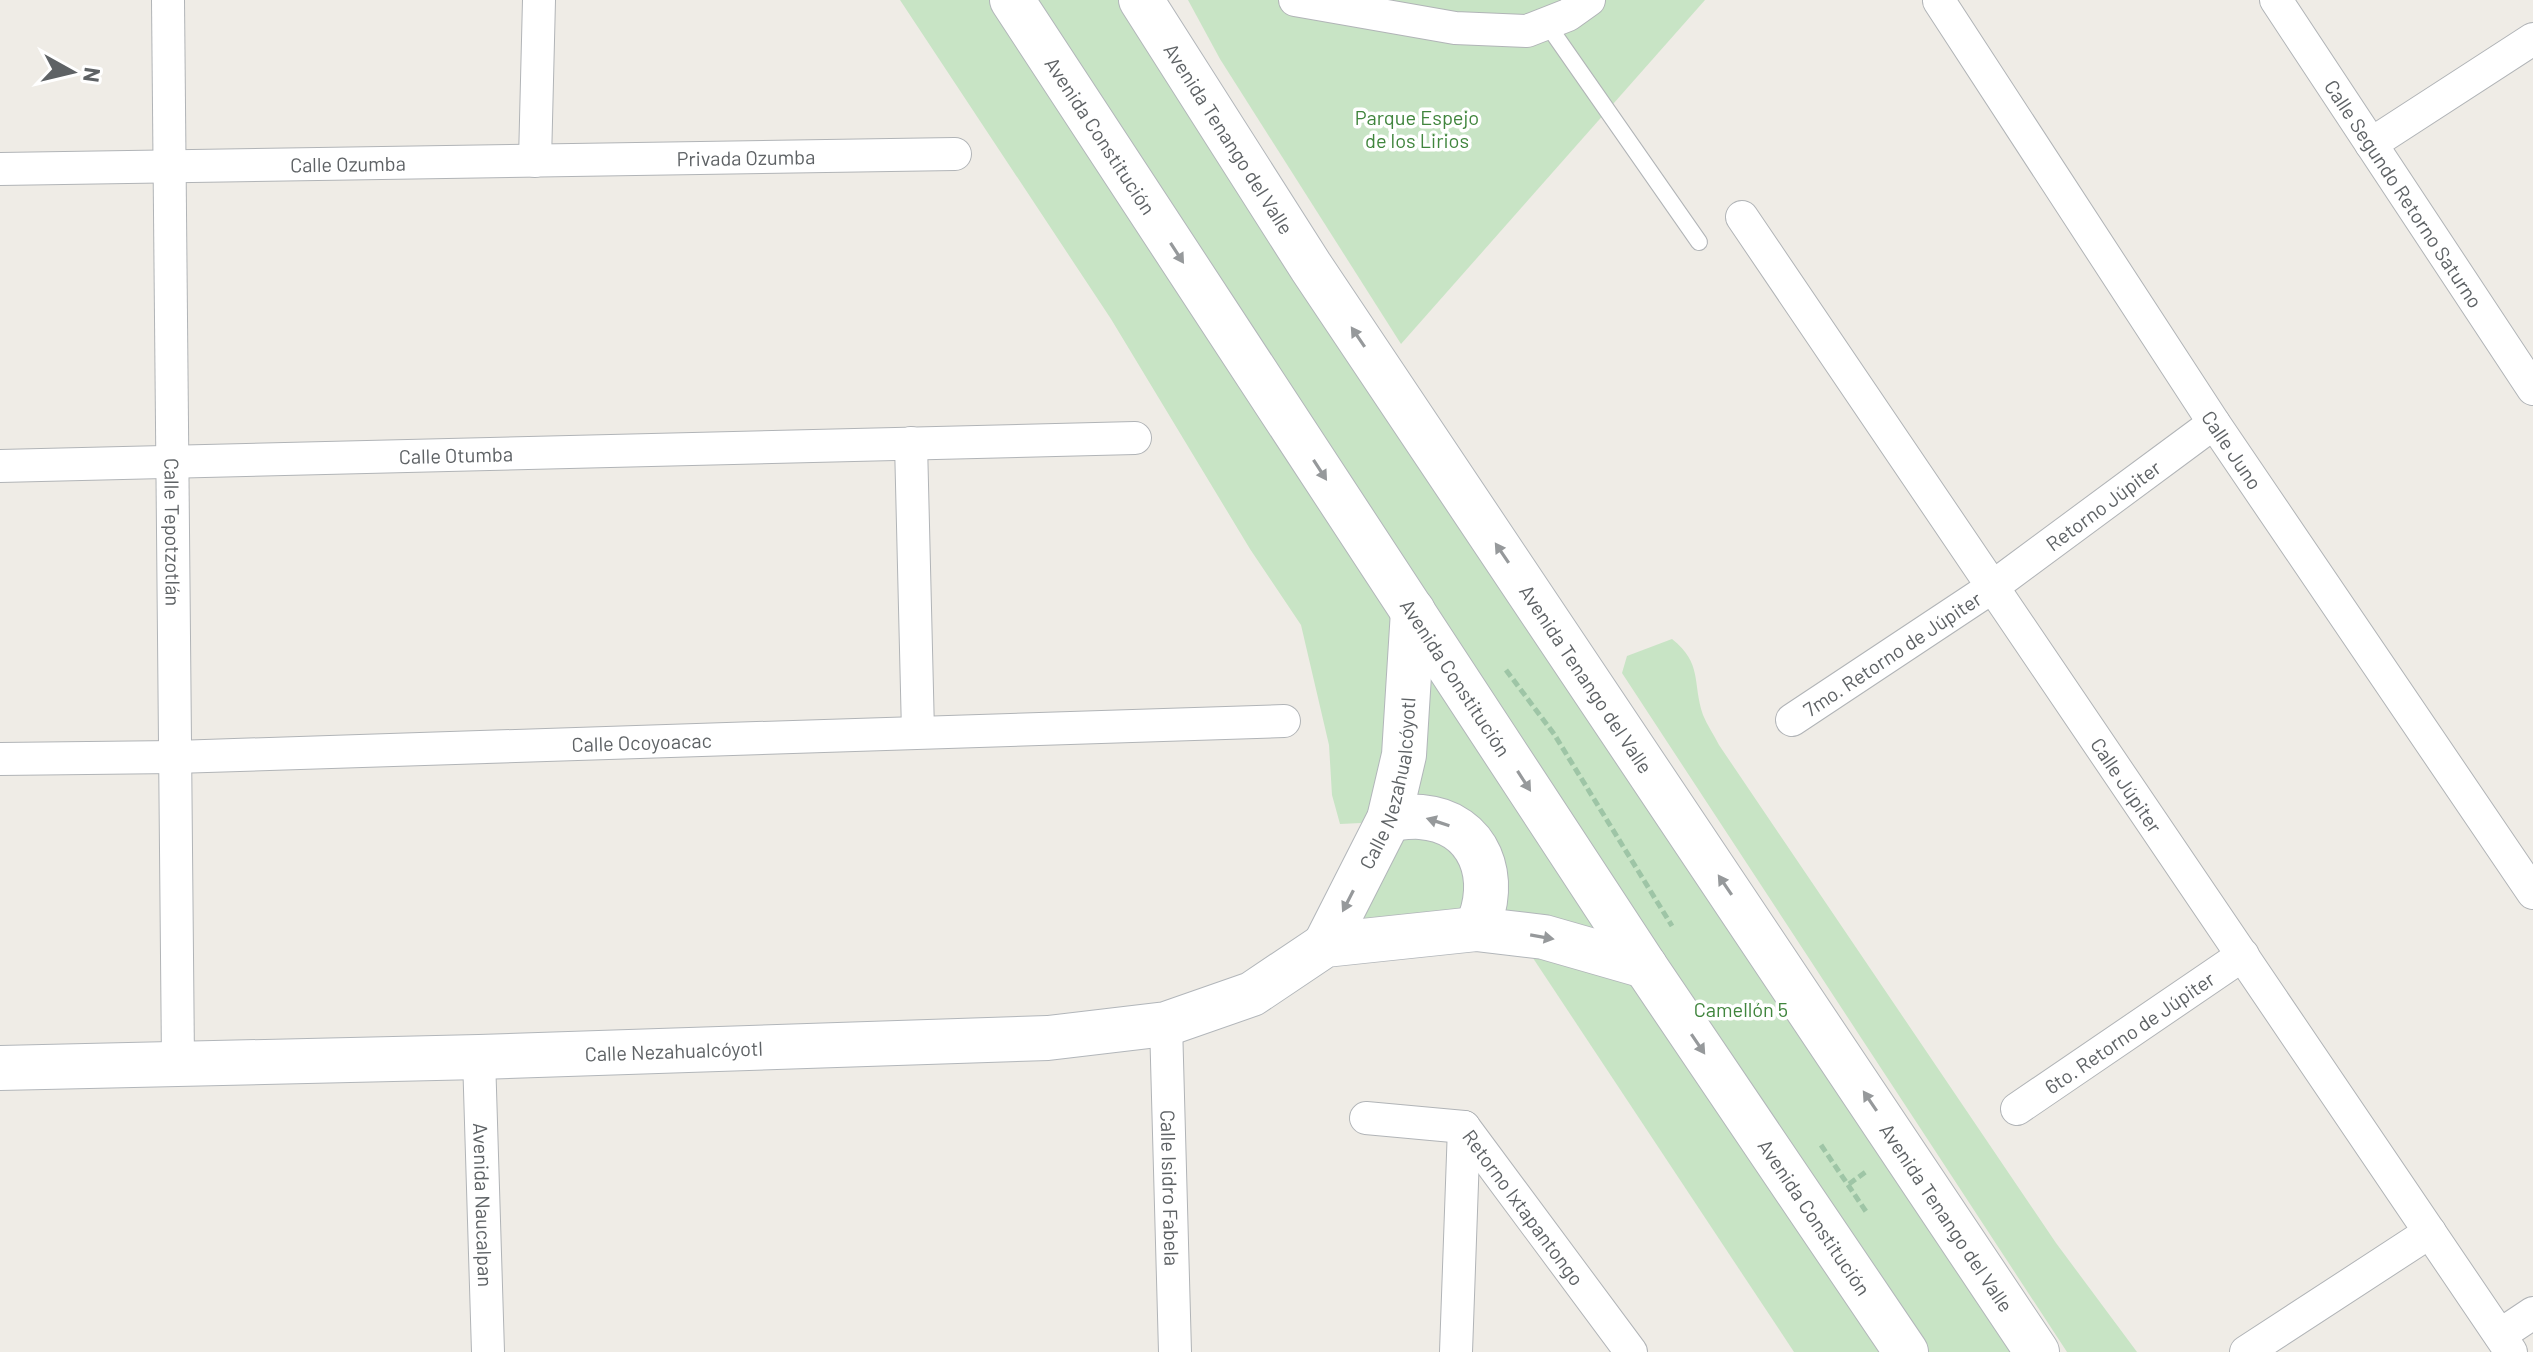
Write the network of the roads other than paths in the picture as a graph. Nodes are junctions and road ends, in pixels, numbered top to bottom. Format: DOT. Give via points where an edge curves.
graph roads {
  1 [pos="168,0"];
  2 [pos="539,0"];
  3 [pos="1012,0"];
  4 [pos="1141,0"];
  5 [pos="1295,0"];
  6 [pos="1589,0"];
  7 [pos="2276,0"];
  8 [pos="1939,1"];
  9 [pos="1547,24"];
  10 [pos="2533,39"];
  11 [pos="2371,144"];
  12 [pos="955,154"];
  13 [pos="535,161"];
  14 [pos="170,167"];
  15 [pos="0,169"];
  16 [pos="1742,217"];
  17 [pos="1699,242"];
  18 [pos="2533,389"];
  19 [pos="2214,423"];
  20 [pos="1135,438"];
  21 [pos="911,443"];
  22 [pos="173,463"];
  23 [pos="0,466"];
  24 [pos="1991,588"];
  25 [pos="1413,611"];
  26 [pos="1792,720"];
  27 [pos="1284,721"];
  28 [pos="918,732"];
  29 [pos="175,757"];
  30 [pos="0,759"];
  31 [pos="1389,819"];
  32 [pos="2533,893"];
  33 [pos="1476,929"];
  34 [pos="1325,945"];
  35 [pos="2243,955"];
  36 [pos="1645,966"];
  37 [pos="1166,1024"];
  38 [pos="479,1057"];
  39 [pos="178,1062"];
  40 [pos="0,1068"];
  41 [pos="2017,1109"];
  42 [pos="1366,1118"];
  43 [pos="1464,1127"];
  44 [pos="2430,1232"];
  45 [pos="2533,1313"];
  46 [pos="2506,1344"];
  47 [pos="488,1352"];
  48 [pos="1175,1352"];
  49 [pos="1456,1352"];
  50 [pos="1631,1352"];
  51 [pos="1906,1352"];
  52 [pos="2037,1352"];
  53 [pos="2246,1352"];
  1 -- 14 [label="street, Calle Tepotzotlán"];
  2 -- 13 [label="street"];
  3 -- 25 [label="main road, Avenida Constitución, one-way"];
  52 -- 4 [label="main road, Avenida Tenango del Valle, one-way" via="1311,267"];
  5 -- 9 [label="street" via="1455,28 1527,31"];
  6 -- 9 [label="street"];
  7 -- 11 [label="street, Calle Segundo Retorno Saturno"];
  8 -- 19 [label="street, Calle Juno"];
  9 -- 17 [label="lane"];
  10 -- 11 [label="street"];
  11 -- 18 [label="street, Calle Segundo Retorno Saturno"];
  12 -- 13 [label="street, Privada Ozumba"];
  13 -- 14 [label="street, Calle Ozumba"];
  14 -- 15 [label="street, Calle Ozumba"];
  14 -- 22 [label="street, Calle Tepotzotlán"];
  16 -- 24 [label="street, Calle Júpiter"];
  19 -- 24 [label="street, Retorno Júpiter"];
  19 -- 32 [label="street, Calle Juno"];
  20 -- 21 [label="street, Calle Otumba"];
  21 -- 22 [label="street, Calle Otumba"];
  21 -- 28 [label="street"];
  22 -- 23 [label="street, Calle Otumba"];
  22 -- 29 [label="street, Calle Tepotzotlán"];
  24 -- 26 [label="street, 7mo. Retorno de Júpiter"];
  24 -- 35 [label="street, Calle Júpiter"];
  25 -- 31 [label="main road, Calle Nezahualcóyotl" via="1404,755"];
  25 -- 36 [label="main road, Avenida Constitución, one-way"];
  27 -- 28 [label="street, Calle Ocoyoacac"];
  28 -- 29 [label="street, Calle Ocoyoacac"];
  29 -- 30 [label="street, Calle Ocoyoacac"];
  29 -- 39 [label="street, Calle Tepotzotlán"];
  33 -- 31 [label="main road, one-way" via="1486,908 1485,862 1461,830 1422,816"];
  31 -- 34 [label="main road, Calle Nezahualcóyotl, one-way"];
  33 -- 34 [label="main road, Calle Nezahualcóyotl"];
  33 -- 36 [label="main road, Calle Nezahualcóyotl, one-way" via="1544,937"];
  34 -- 37 [label="main road, Calle Nezahualcóyotl" via="1252,994"];
  35 -- 41 [label="street, 6to. Retorno de Júpiter"];
  35 -- 44 [label="street, Calle Júpiter"];
  36 -- 51 [label="main road, Avenida Constitución, one-way"];
  37 -- 38 [label="main road, Calle Nezahualcóyotl" via="1048,1038"];
  37 -- 48 [label="street, Calle Isidro Fabela"];
  38 -- 39 [label="main road, Calle Nezahualcóyotl"];
  38 -- 47 [label="street, Avenida Naucalpan"];
  39 -- 40 [label="main road, Calle Nezahualcóyotl"];
  42 -- 43 [label="street"];
  43 -- 49 [label="street, Retorno Ixtapantongo"];
  43 -- 50 [label="street, Retorno Ixtapantongo"];
  44 -- 46 [label="street, Calle Júpiter"];
  44 -- 53 [label="street"];
  45 -- 46 [label="street"];
}
